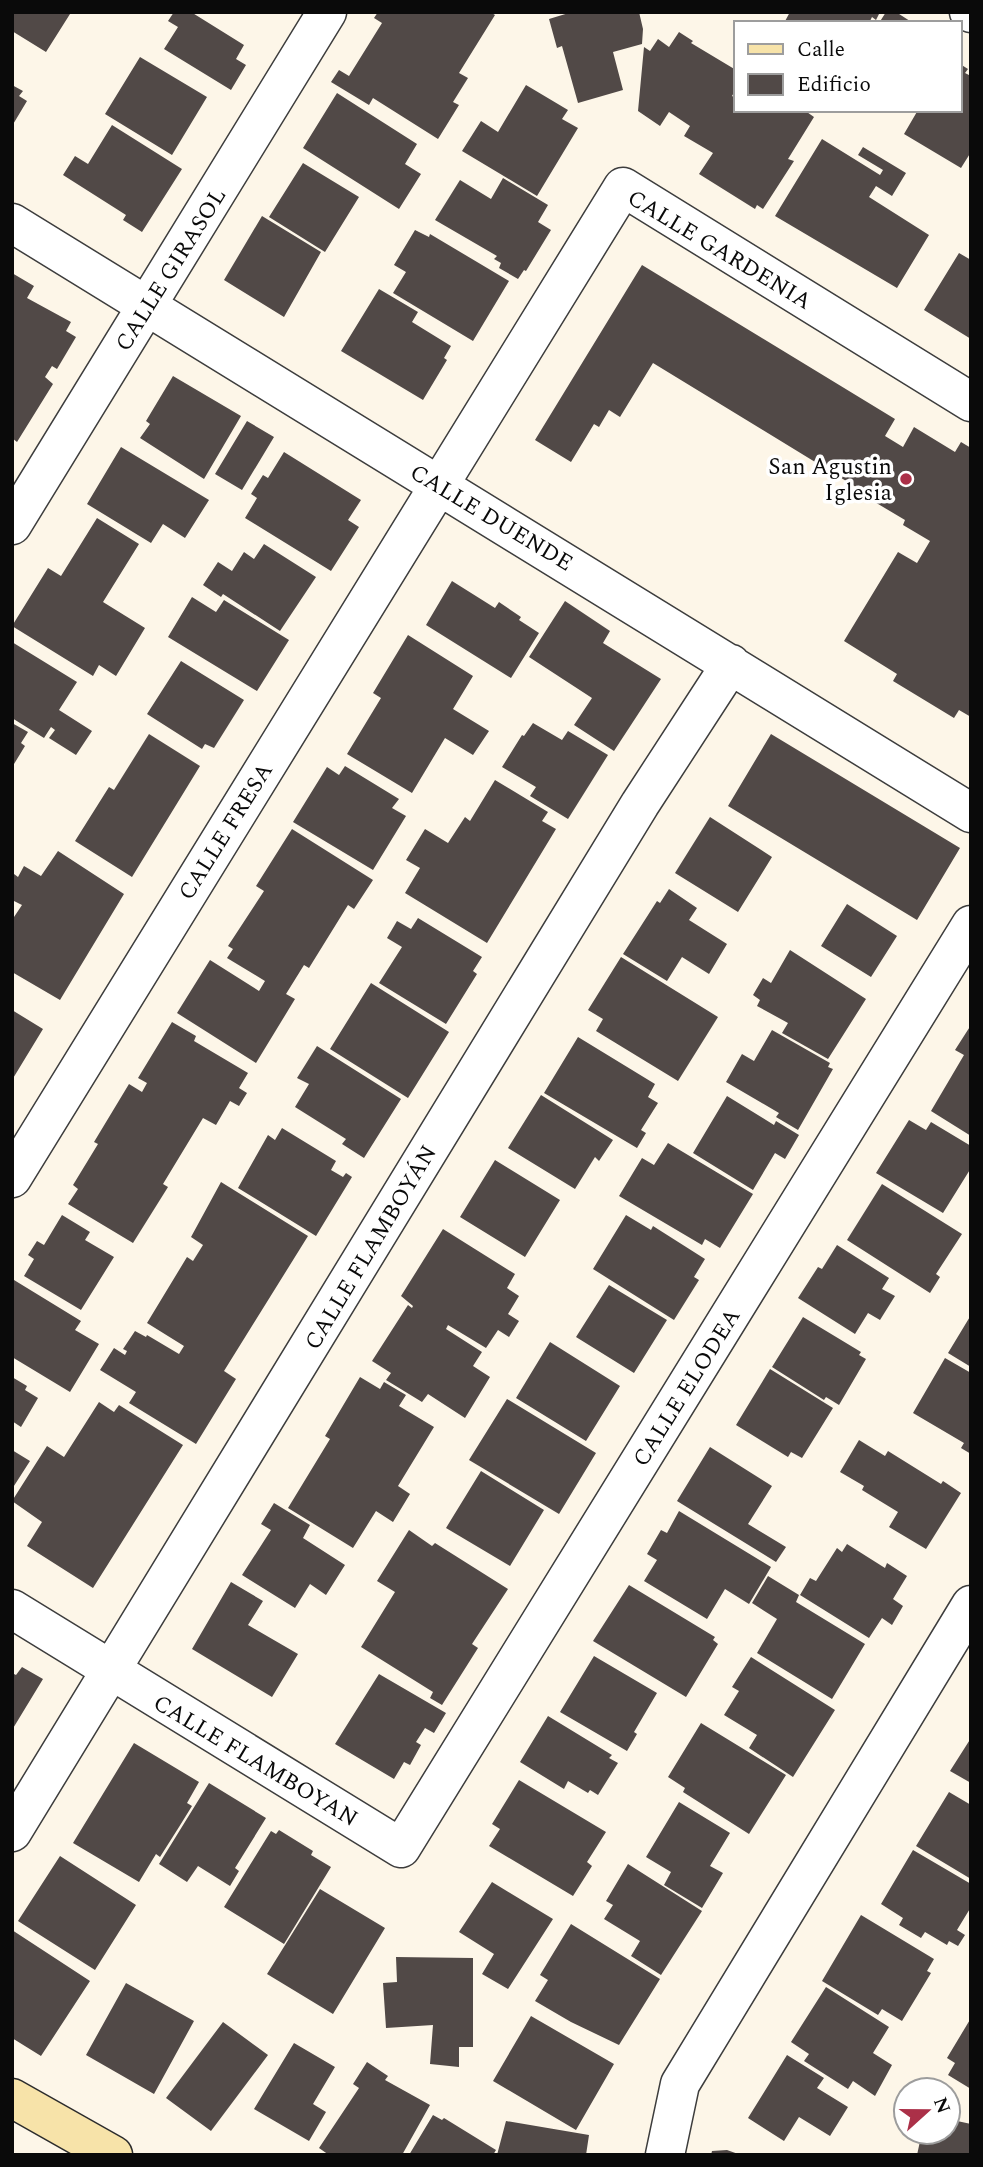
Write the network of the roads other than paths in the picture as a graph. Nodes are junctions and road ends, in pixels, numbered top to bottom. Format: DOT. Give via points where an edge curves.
graph roads {
  1 [pos="327,12"];
  2 [pos="12,223"];
  3 [pos="147,307"];
  4 [pos="971,402"];
  5 [pos="439,485"];
  6 [pos="12,525"];
  7 [pos="731,664"];
  8 [pos="971,813"];
  9 [pos="971,925"];
  10 [pos="12,1178"];
  11 [pos="971,1605"];
  12 [pos="12,1609"];
  13 [pos="112,1672"];
  14 [pos="12,1832"];
  15 [pos="401,1847"];
  16 [pos="12,2098"];
  17 [pos="113,2155"];
  18 [pos="665,2155"];
  1 -- 3 [label="street, CALLE GIRASOL"];
  2 -- 3 [label="street, CALLE DUENDE"];
  3 -- 5 [label="street, CALLE DUENDE"];
  3 -- 6 [label="street, CALLE GIRASOL"];
  4 -- 5 [label="street, CALLE GARDENIA" via="623,187"];
  5 -- 7 [label="street, CALLE DUENDE"];
  5 -- 10 [label="street, CALLE FRESA"];
  7 -- 8 [label="street, CALLE DUENDE"];
  7 -- 13 [label="street, CALLE FLAMBOYÁN" via="640,804"];
  9 -- 15 [label="street, CALLE ELODEA"];
  11 -- 18 [label="street" via="680,2084"];
  12 -- 13 [label="street"];
  13 -- 14 [label="street, CALLE FLAMBOYÁN"];
  13 -- 15 [label="street, CALLE FLAMBOYAN"];
  16 -- 17 [label="main road"];
}
